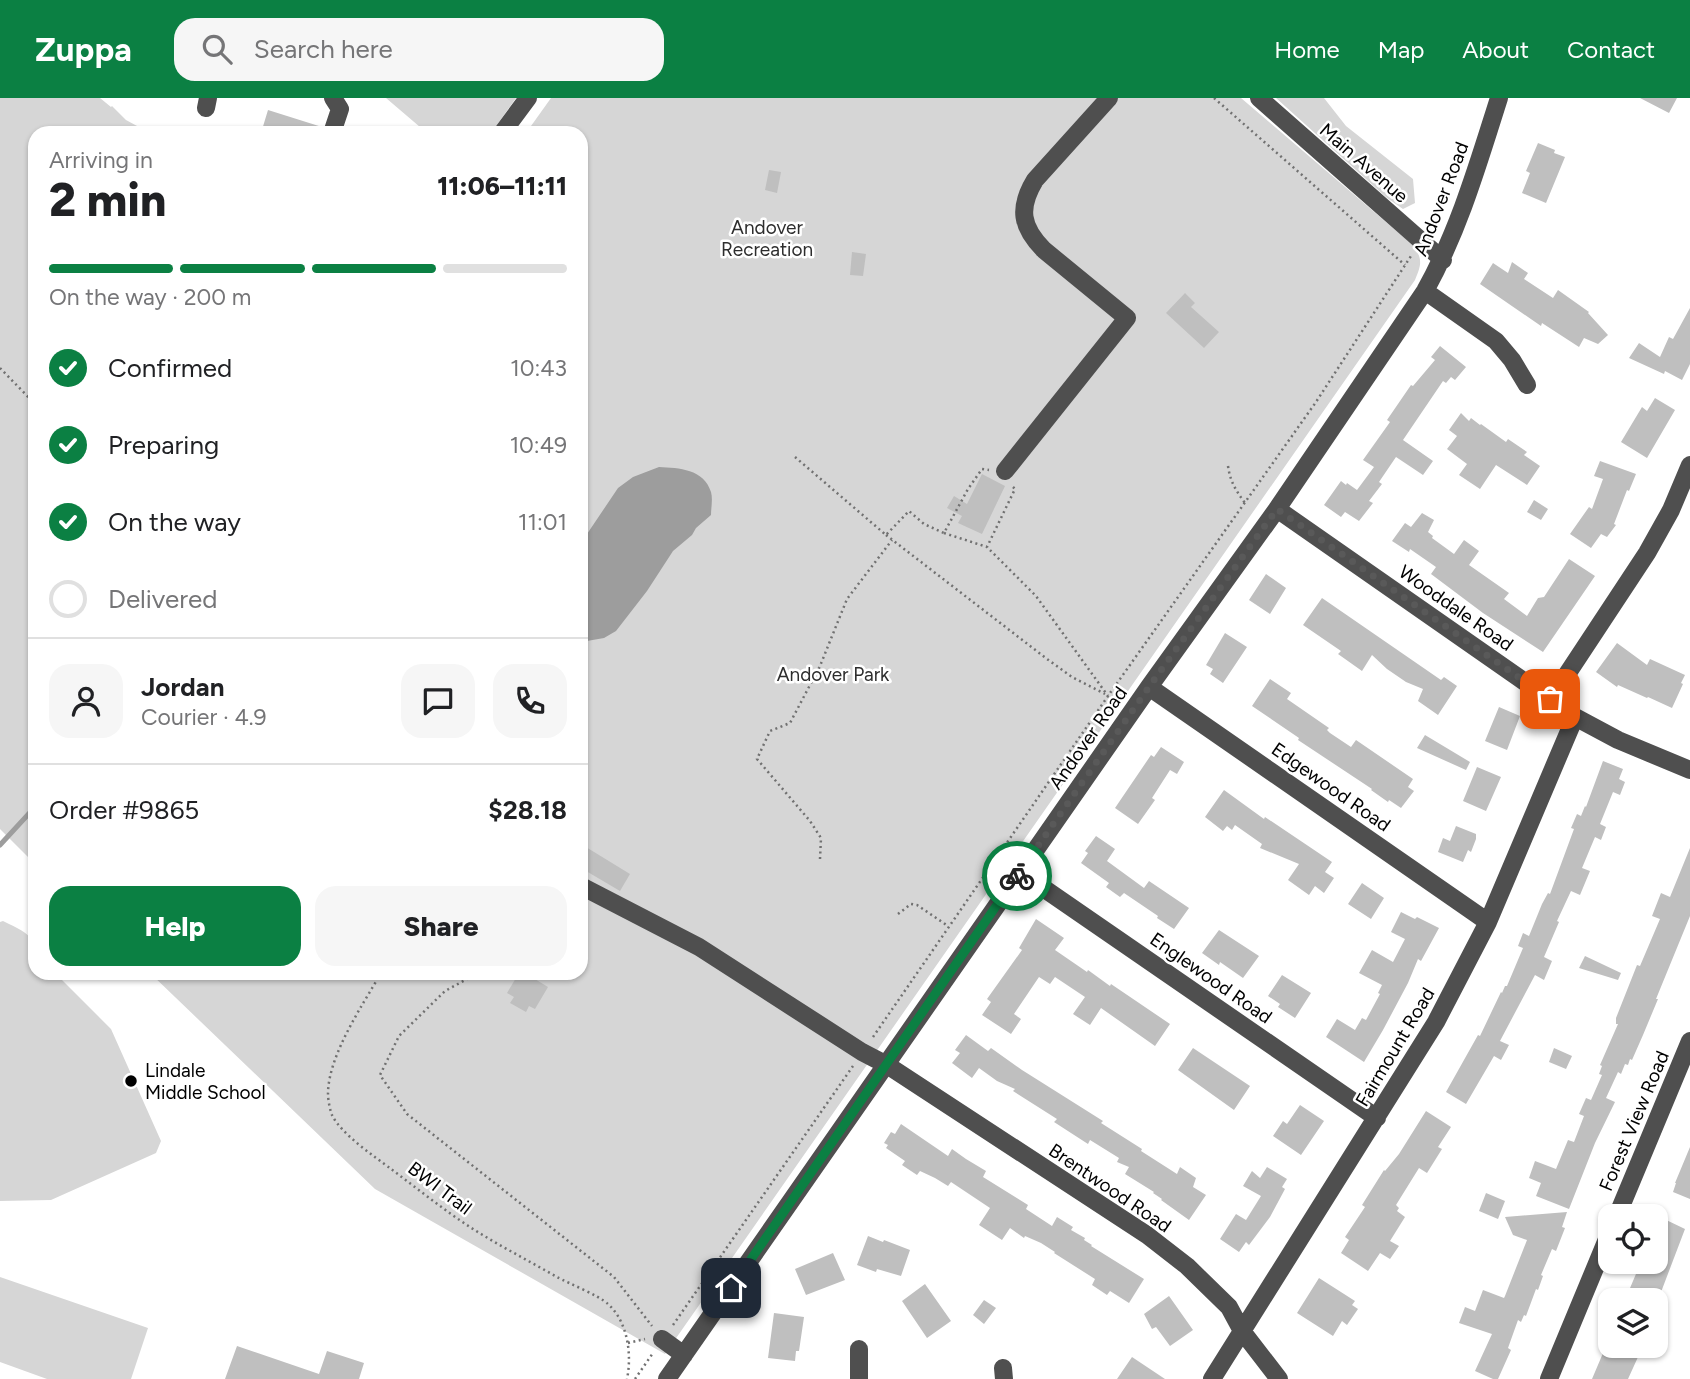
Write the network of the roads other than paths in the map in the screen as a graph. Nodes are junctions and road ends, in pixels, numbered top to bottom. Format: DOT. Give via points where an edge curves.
graph roads {
  1 [pos="333,98"];
  2 [pos="528,98"];
  3 [pos="1109,98"];
  4 [pos="1259,98"];
  5 [pos="1499,98"];
  6 [pos="334,126"];
  7 [pos="507,126"];
  8 [pos="1443,260"];
  9 [pos="1425,291"];
  10 [pos="1527,385"];
  11 [pos="1690,466"];
  12 [pos="1005,471"];
  13 [pos="1277,509"];
  14 [pos="1149,687"];
  15 [pos="1550,699"];
  16 [pos="1575,717"];
  17 [pos="1690,769"];
  18 [pos="1020,872"];
  19 [pos="588,890"];
  20 [pos="1488,922"];
  21 [pos="1690,1041"];
  22 [pos="887,1065"];
  23 [pos="1377,1118"];
  24 [pos="1622,1204"];
  25 [pos="1598,1261"];
  26 [pos="1242,1331"];
  27 [pos="662,1339"];
  28 [pos="859,1349"];
  29 [pos="684,1355"];
  30 [pos="667,1379"];
  31 [pos="859,1379"];
  32 [pos="1212,1379"];
  33 [pos="1279,1379"];
  34 [pos="1549,1379"];
  1 -- 6 [label="street" via="340,108"];
  2 -- 7 [label="street"];
  3 -- 12 [label="street" via="1035,180 1024,209 1034,240 1127,318"];
  4 -- 8 [label="street, Main Avenue"];
  5 -- 8 [label="street, Andover Road"];
  8 -- 9 [label="street, Andover Road"];
  9 -- 10 [label="street" via="1496,341"];
  9 -- 13 [label="street, Andover Road"];
  11 -- 15 [label="street" via="1647,553"];
  13 -- 14 [label="street, Andover Road"];
  13 -- 15 [label="street, Wooddale Road"];
  14 -- 18 [label="street, Andover Road"];
  14 -- 20 [label="street, Edgewood Road"];
  15 -- 16 [label="street, Wooddale Road"];
  16 -- 17 [label="street, Wooddale Road"];
  16 -- 20 [label="street, Fairmount Road"];
  18 -- 22 [label="street, Andover Road"];
  18 -- 23 [label="street, Englewood Road"];
  19 -- 22 [label="street, Brentwood Road" via="699,947"];
  20 -- 23 [label="street, Fairmount Road" via="1436,1022"];
  21 -- 24 [label="street, Forest View Road"];
  22 -- 26 [label="street, Brentwood Road" via="1147,1235 1229,1307"];
  22 -- 29 [label="street, Andover Road"];
  23 -- 26 [label="street, Fairmount Road"];
  25 -- 34 [label="street"];
  26 -- 32 [label="street, Fairmount Road"];
  26 -- 33 [label="street, Brentwood Road"];
  27 -- 29 [label="street"];
  28 -- 31 [label="street"];
  29 -- 30 [label="street, Andover Road"];
}
